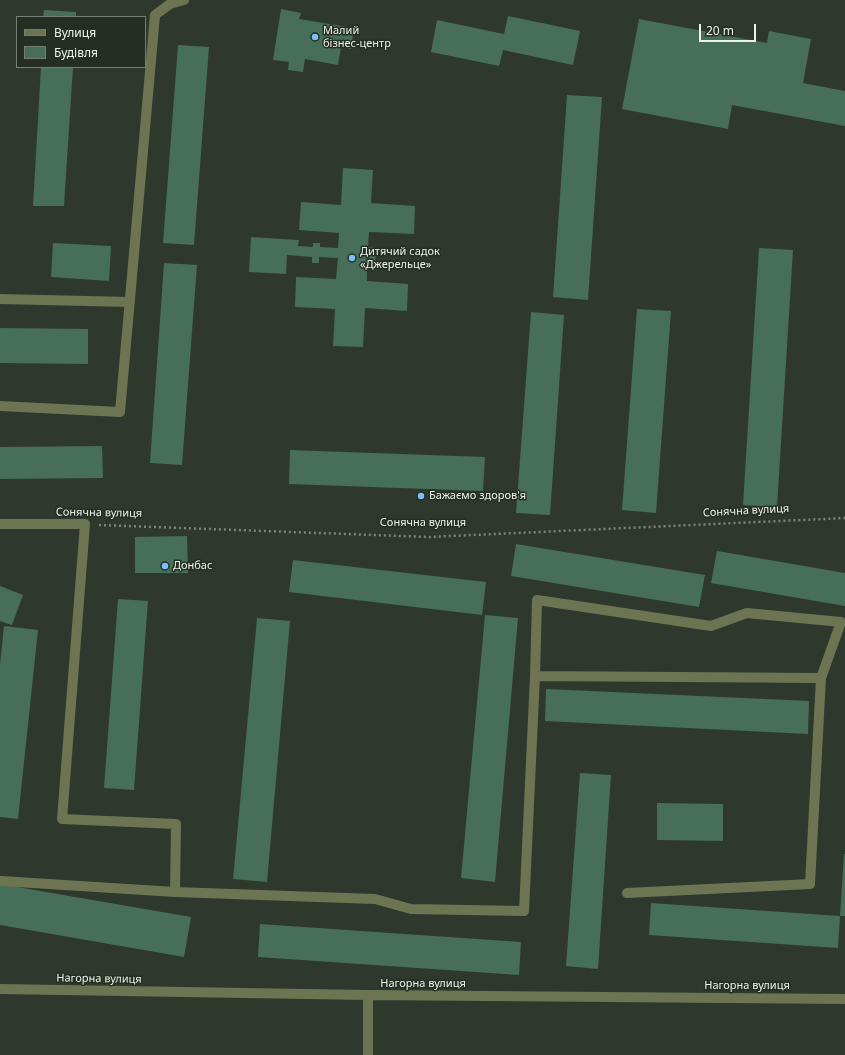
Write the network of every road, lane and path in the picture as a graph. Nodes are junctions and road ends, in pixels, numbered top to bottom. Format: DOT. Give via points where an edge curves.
graph roads {
  1 [pos="184,0"];
  2 [pos="0,300"];
  3 [pos="130,302"];
  4 [pos="0,406"];
  5 [pos="845,518"];
  6 [pos="0,524"];
  7 [pos="84,524"];
  8 [pos="843,622"];
  9 [pos="535,676"];
  10 [pos="821,678"];
  11 [pos="1,881"];
  12 [pos="175,892"];
  13 [pos="627,893"];
  14 [pos="0,989"];
  15 [pos="368,995"];
  16 [pos="845,999"];
  17 [pos="368,1055"];
  1 -- 3 [label="street" via="170,4 155,15"];
  2 -- 3 [label="street"];
  3 -- 4 [label="street" via="120,412"];
  5 -- 7 [label="path, Сонячна вулиця" via="429,537"];
  6 -- 7 [label="street, Сонячна вулиця"];
  7 -- 12 [label="street" via="62,819 176,824"];
  8 -- 9 [label="street" via="747,613 711,626 537,600"];
  8 -- 10 [label="street"];
  9 -- 10 [label="street"];
  9 -- 12 [label="street" via="524,911 411,909 375,899"];
  10 -- 13 [label="street" via="810,884"];
  11 -- 12 [label="street"];
  14 -- 15 [label="street, Нагорна вулиця"];
  15 -- 16 [label="street, Нагорна вулиця"];
  15 -- 17 [label="street"];
}
